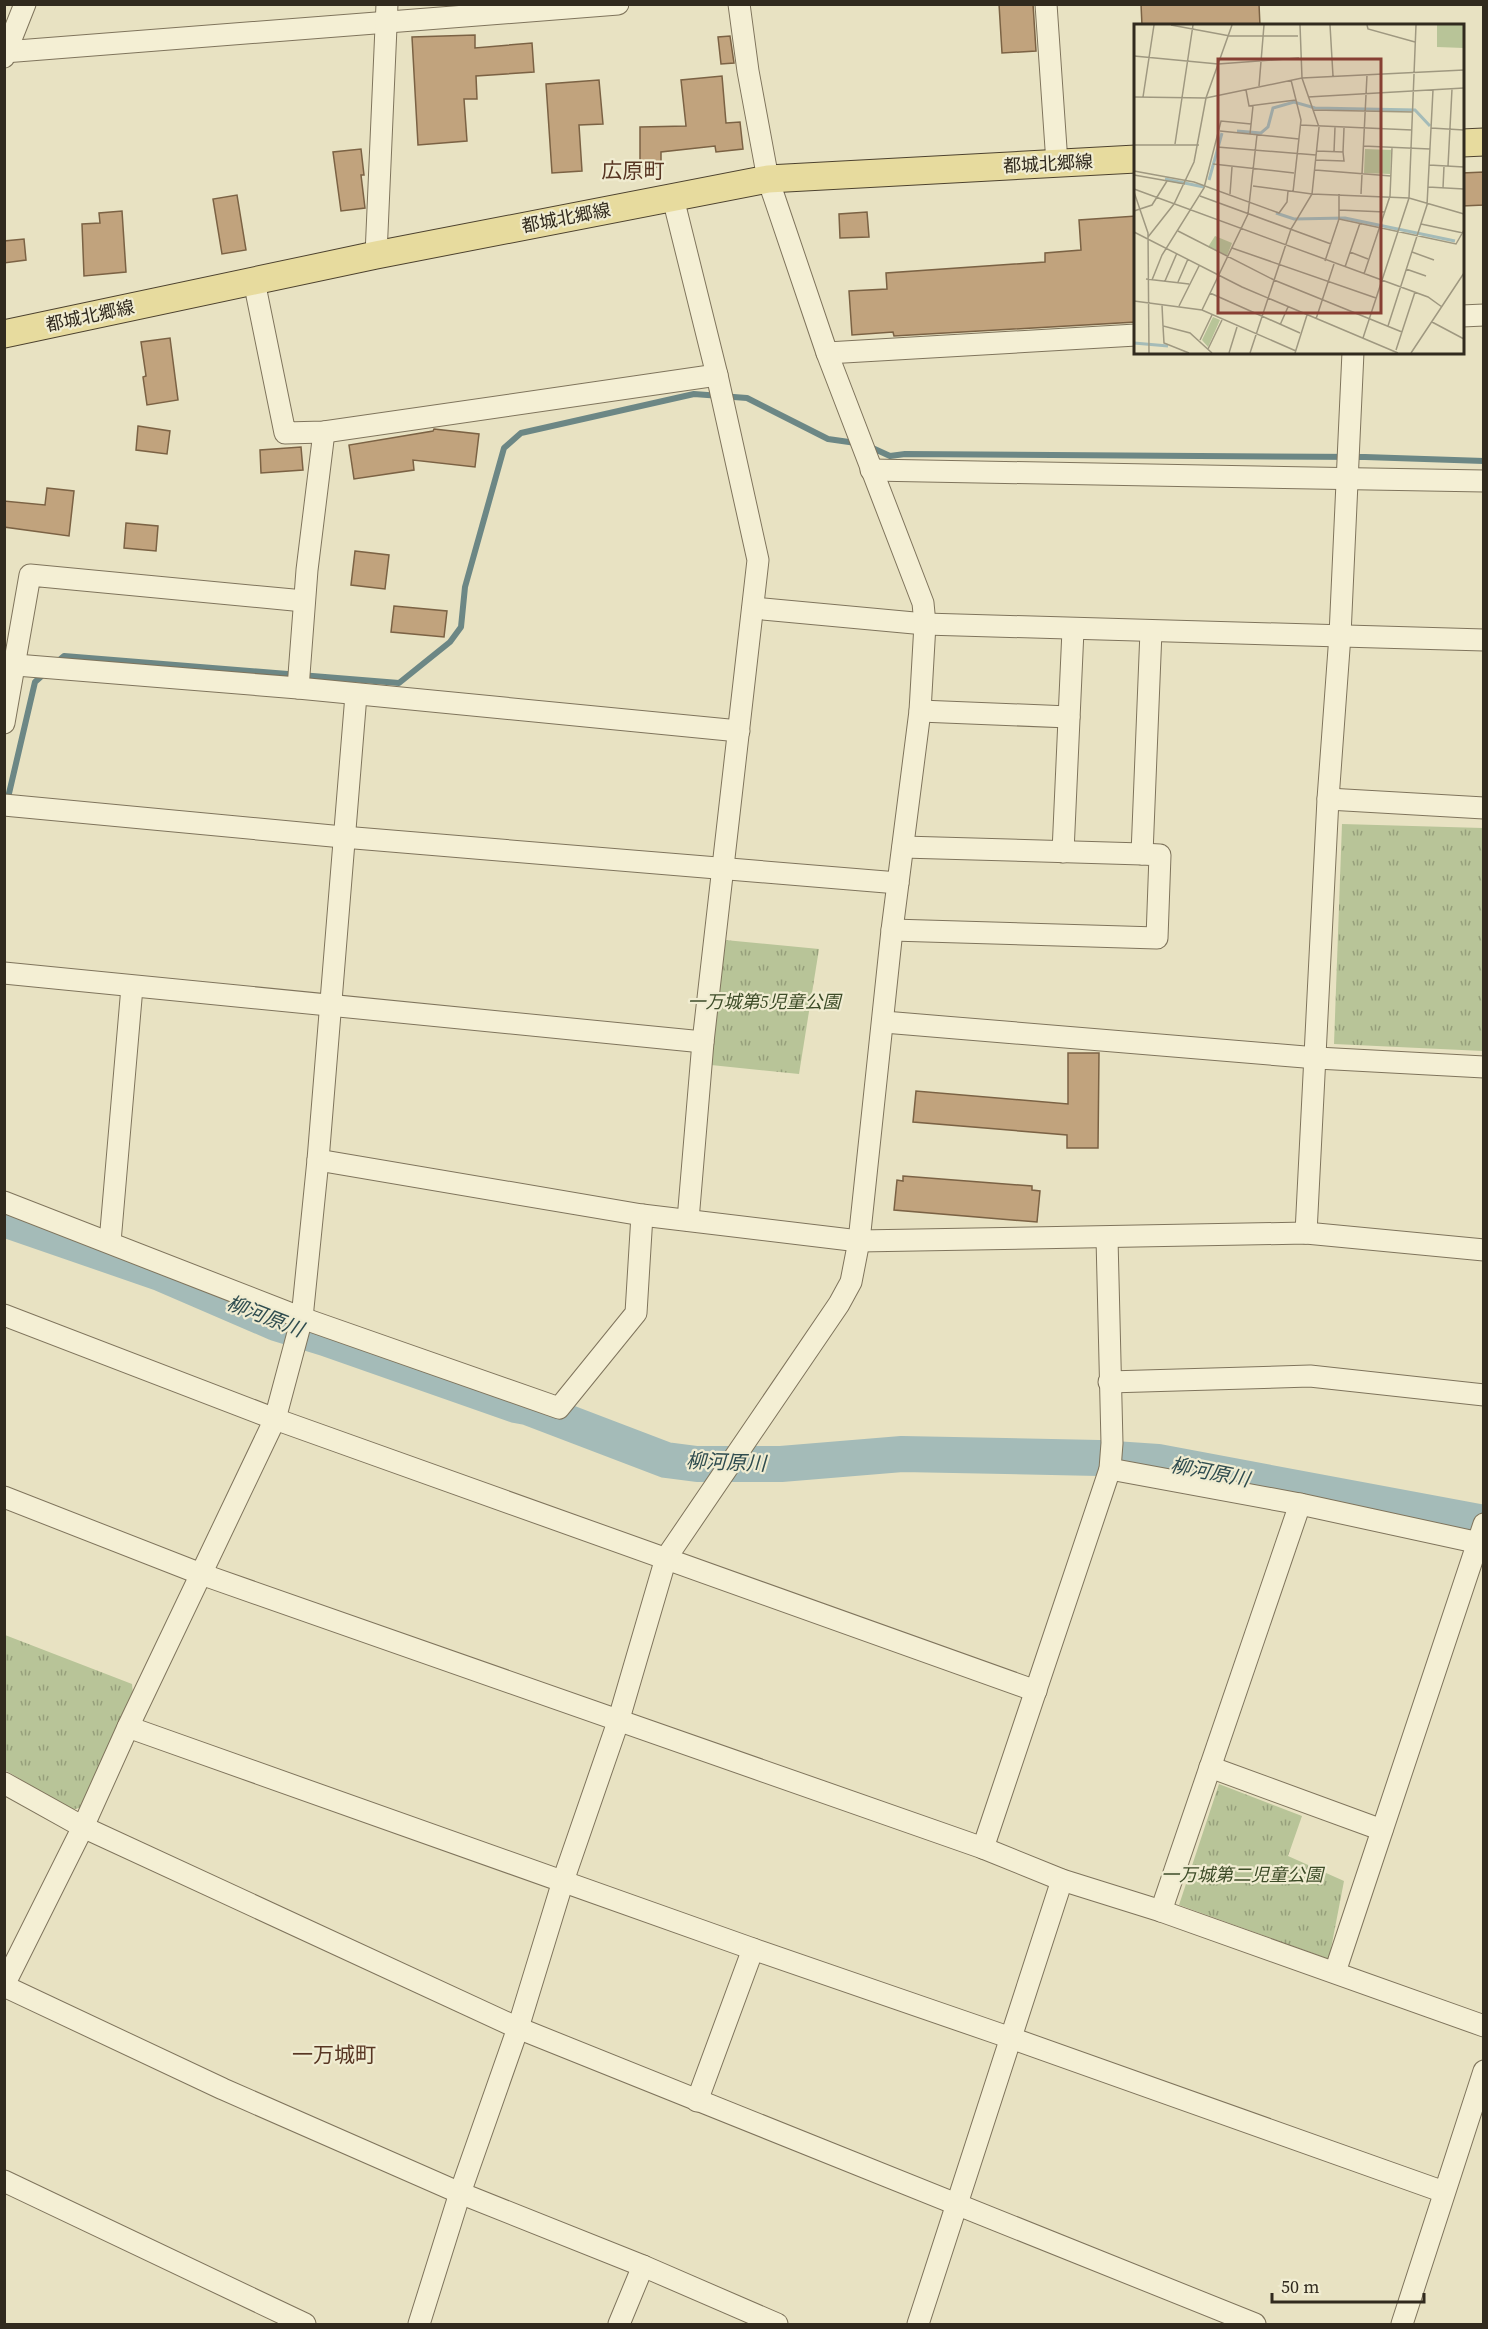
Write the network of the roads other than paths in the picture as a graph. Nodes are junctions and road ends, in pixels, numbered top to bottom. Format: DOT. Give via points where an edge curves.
graph roads {
  1 [pos="25,4"];
  2 [pos="618,4"];
  3 [pos="739,4"];
  4 [pos="1046,4"];
  5 [pos="387,13"];
  6 [pos="5,54"];
  7 [pos="1484,142"];
  8 [pos="1464,143"];
  9 [pos="1134,159"];
  10 [pos="1057,163"];
  11 [pos="768,179"];
  12 [pos="673,198"];
  13 [pos="376,255"];
  14 [pos="254,281"];
  15 [pos="1484,315"];
  16 [pos="1464,316"];
  17 [pos="4,334"];
  18 [pos="1134,335"];
  19 [pos="827,353"];
  20 [pos="1353,354"];
  21 [pos="717,375"];
  22 [pos="324,432"];
  23 [pos="871,470"];
  24 [pos="1347,479"];
  25 [pos="1484,481"];
  26 [pos="304,601"];
  27 [pos="753,608"];
  28 [pos="925,624"];
  29 [pos="1074,630"];
  30 [pos="1151,631"];
  31 [pos="1340,635"];
  32 [pos="1484,640"];
  33 [pos="16,665"];
  34 [pos="298,688"];
  35 [pos="356,695"];
  36 [pos="920,711"];
  37 [pos="1070,717"];
  38 [pos="4,723"];
  39 [pos="739,731"];
  40 [pos="1328,799"];
  41 [pos="11,806"];
  42 [pos="1484,808"];
  43 [pos="343,837"];
  44 [pos="903,847"];
  45 [pos="1063,852"];
  46 [pos="1142,854"];
  47 [pos="724,870"];
  48 [pos="898,883"];
  49 [pos="892,930"];
  50 [pos="4,973"];
  51 [pos="132,987"];
  52 [pos="330,1005"];
  53 [pos="884,1022"];
  54 [pos="704,1042"];
  55 [pos="1317,1058"];
  56 [pos="1484,1067"];
  57 [pos="318,1160"];
  58 [pos="4,1202"];
  59 [pos="642,1215"];
  60 [pos="688,1220"];
  61 [pos="1306,1233"];
  62 [pos="1107,1238"];
  63 [pos="859,1241"];
  64 [pos="110,1242"];
  65 [pos="1484,1250"];
  66 [pos="4,1315"];
  67 [pos="300,1328"];
  68 [pos="1109,1382"];
  69 [pos="1484,1395"];
  70 [pos="275,1419"];
  71 [pos="1110,1469"];
  72 [pos="4,1497"];
  73 [pos="1300,1504"];
  74 [pos="1480,1538"];
  75 [pos="666,1558"];
  76 [pos="201,1574"];
  77 [pos="1036,1691"];
  78 [pos="618,1722"];
  79 [pos="128,1727"];
  80 [pos="1210,1767"];
  81 [pos="4,1783"];
  82 [pos="83,1827"];
  83 [pos="1382,1830"];
  84 [pos="983,1848"];
  85 [pos="1062,1880"];
  86 [pos="563,1881"];
  87 [pos="1161,1911"];
  88 [pos="753,1949"];
  89 [pos="1335,1972"];
  90 [pos="4,1985"];
  91 [pos="1484,2026"];
  92 [pos="518,2028"];
  93 [pos="1011,2038"];
  94 [pos="1484,2071"];
  95 [pos="697,2101"];
  96 [pos="4,2181"];
  97 [pos="1444,2192"];
  98 [pos="460,2193"];
  99 [pos="957,2206"];
  100 [pos="643,2266"];
  101 [pos="305,2325"];
  102 [pos="419,2325"];
  103 [pos="619,2325"];
  104 [pos="777,2325"];
  105 [pos="918,2325"];
  106 [pos="1256,2325"];
  107 [pos="1402,2325"];
  1 -- 6 [label="street"];
  2 -- 5 [label="street"];
  3 -- 11 [label="street"];
  4 -- 10 [label="street"];
  5 -- 6 [label="street"];
  5 -- 13 [label="street"];
  7 -- 8 [label="main road"];
  9 -- 10 [label="main road, 都城北郷線"];
  10 -- 11 [label="main road, 都城北郷線"];
  11 -- 12 [label="main road, 都城北郷線"];
  11 -- 19 [label="street"];
  12 -- 13 [label="main road, 都城北郷線"];
  12 -- 21 [label="street"];
  13 -- 14 [label="main road, 都城北郷線"];
  14 -- 17 [label="main road, 都城北郷線"];
  14 -- 22 [label="street" via="285,433"];
  15 -- 16 [label="street"];
  18 -- 19 [label="street"];
  19 -- 23 [label="street"];
  20 -- 24 [label="street"];
  21 -- 22 [label="street"];
  21 -- 27 [label="street" via="758,560"];
  22 -- 26 [label="street"];
  23 -- 24 [label="street"];
  23 -- 28 [label="street" via="923,603"];
  24 -- 25 [label="street"];
  24 -- 31 [label="street"];
  26 -- 33 [label="street" via="30,575"];
  26 -- 34 [label="street"];
  27 -- 28 [label="street"];
  27 -- 39 [label="street"];
  28 -- 29 [label="street"];
  28 -- 36 [label="street"];
  29 -- 30 [label="street"];
  29 -- 37 [label="street"];
  30 -- 31 [label="street"];
  30 -- 46 [label="street"];
  31 -- 32 [label="street"];
  31 -- 40 [label="street"];
  33 -- 34 [label="street"];
  33 -- 38 [label="street"];
  34 -- 35 [label="street"];
  35 -- 39 [label="street"];
  35 -- 43 [label="street"];
  36 -- 37 [label="street"];
  36 -- 44 [label="street"];
  37 -- 45 [label="street"];
  39 -- 47 [label="street"];
  40 -- 42 [label="street"];
  40 -- 55 [label="street"];
  41 -- 43 [label="street"];
  43 -- 47 [label="street"];
  43 -- 52 [label="street"];
  44 -- 45 [label="street"];
  44 -- 48 [label="street"];
  45 -- 46 [label="street"];
  46 -- 49 [label="street" via="1160,855 1157,938"];
  47 -- 48 [label="street"];
  47 -- 54 [label="street"];
  48 -- 49 [label="street"];
  49 -- 53 [label="street"];
  50 -- 51 [label="street"];
  51 -- 52 [label="street"];
  51 -- 64 [label="street"];
  52 -- 54 [label="street"];
  52 -- 57 [label="street"];
  53 -- 55 [label="street"];
  53 -- 63 [label="street"];
  54 -- 60 [label="street"];
  55 -- 56 [label="street"];
  55 -- 61 [label="street"];
  57 -- 59 [label="street"];
  57 -- 67 [label="street"];
  58 -- 64 [label="street"];
  59 -- 60 [label="street"];
  59 -- 67 [label="street" via="636,1313 559,1408"];
  60 -- 63 [label="street"];
  61 -- 62 [label="street"];
  61 -- 65 [label="street"];
  62 -- 63 [label="street"];
  62 -- 68 [label="street"];
  63 -- 75 [label="street" via="851,1282 839,1305"];
  64 -- 67 [label="street"];
  66 -- 70 [label="street"];
  67 -- 70 [label="street"];
  68 -- 69 [label="street" via="1310,1376"];
  68 -- 71 [label="street"];
  70 -- 75 [label="street"];
  70 -- 76 [label="street"];
  71 -- 73 [label="street"];
  71 -- 77 [label="street"];
  72 -- 76 [label="street"];
  73 -- 74 [label="street"];
  73 -- 80 [label="street"];
  74 -- 83 [label="street"];
  75 -- 77 [label="street"];
  75 -- 78 [label="street"];
  76 -- 78 [label="street"];
  76 -- 79 [label="street"];
  77 -- 84 [label="street"];
  78 -- 84 [label="street"];
  78 -- 86 [label="street"];
  79 -- 82 [label="street"];
  79 -- 86 [label="street"];
  80 -- 83 [label="street"];
  80 -- 87 [label="street"];
  81 -- 82 [label="street"];
  82 -- 90 [label="street"];
  82 -- 92 [label="street"];
  83 -- 89 [label="street"];
  84 -- 85 [label="street"];
  85 -- 87 [label="street"];
  85 -- 93 [label="street"];
  86 -- 88 [label="street"];
  86 -- 92 [label="street"];
  87 -- 89 [label="street"];
  88 -- 93 [label="street"];
  88 -- 95 [label="street"];
  89 -- 91 [label="street"];
  90 -- 98 [label="street" via="223,2089"];
  92 -- 95 [label="street"];
  92 -- 98 [label="street"];
  93 -- 97 [label="street"];
  93 -- 99 [label="street"];
  94 -- 97 [label="street"];
  95 -- 99 [label="street"];
  96 -- 101 [label="street"];
  97 -- 107 [label="street"];
  98 -- 100 [label="street"];
  98 -- 102 [label="street"];
  99 -- 105 [label="street"];
  99 -- 106 [label="street"];
  100 -- 103 [label="street"];
  100 -- 104 [label="street"];
}
